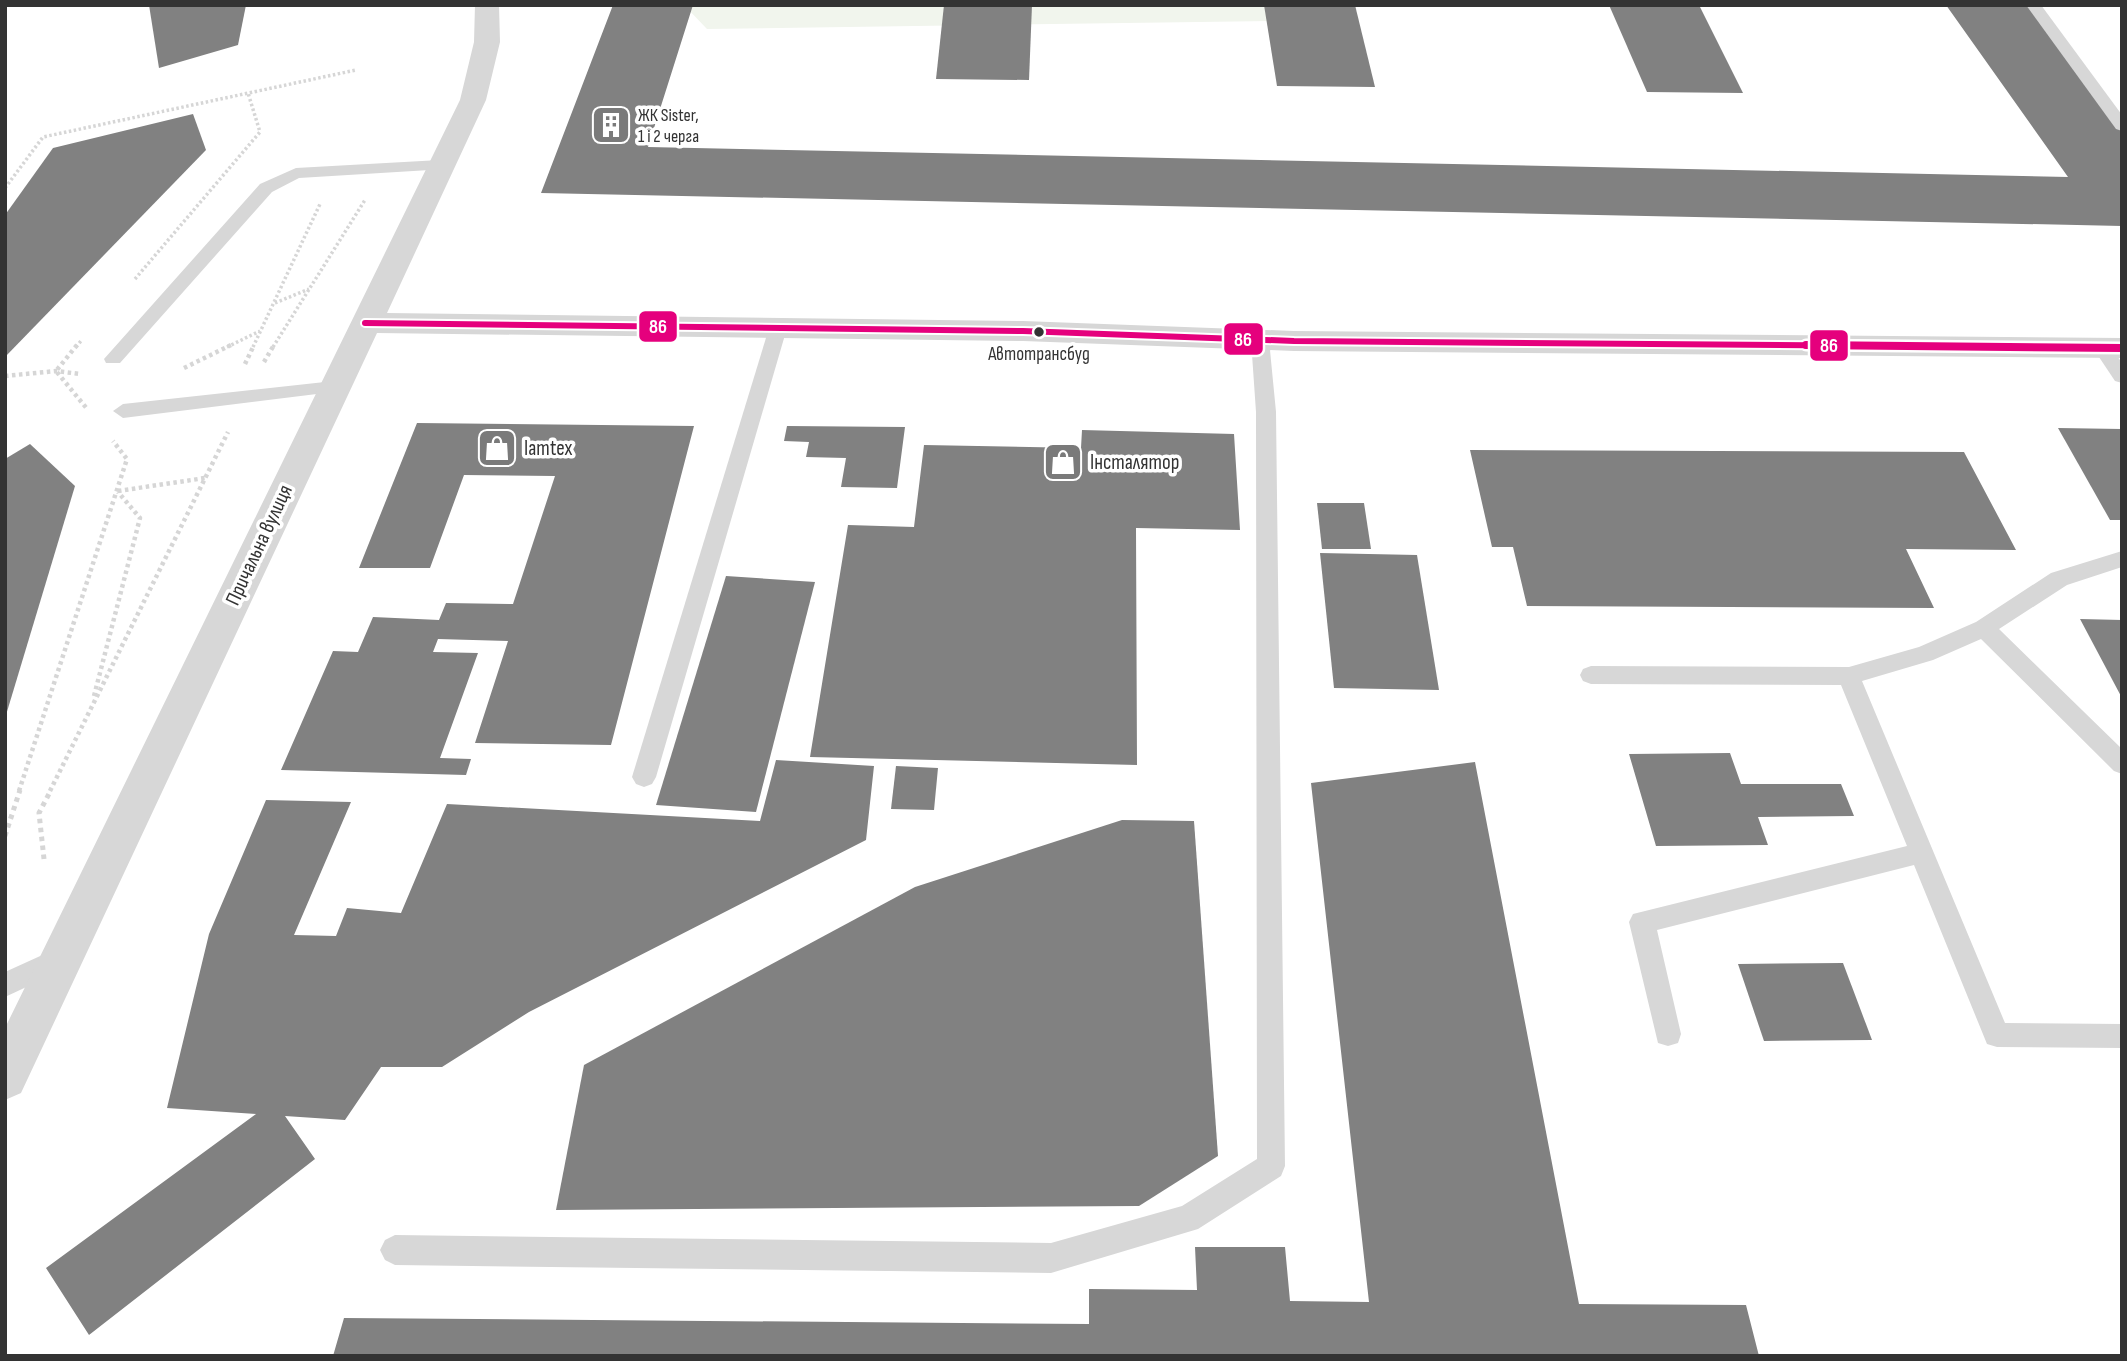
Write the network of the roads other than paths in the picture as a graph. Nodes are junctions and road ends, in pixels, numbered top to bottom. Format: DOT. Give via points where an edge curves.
graph roads {
  1 [pos="487,5"];
  2 [pos="2033,5"];
  3 [pos="2122,126"];
  4 [pos="440,165"];
  5 [pos="365,323"];
  6 [pos="778,328"];
  7 [pos="1260,340"];
  8 [pos="2112,348"];
  9 [pos="113,359"];
  10 [pos="2122,377"];
  11 [pos="334,387"];
  12 [pos="123,411"];
  13 [pos="2122,559"];
  14 [pos="1984,628"];
  15 [pos="1591,676"];
  16 [pos="1849,676"];
  17 [pos="2122,764"];
  18 [pos="644,777"];
  19 [pos="1923,852"];
  20 [pos="62,958"];
  21 [pos="5,985"];
  22 [pos="1668,1034"];
  23 [pos="2122,1035"];
  24 [pos="5,1077"];
  25 [pos="395,1250"];
  1 -- 4 [label="street, Причальна вулиця" via="487,41 473,100"];
  2 -- 3 [label="lane"];
  4 -- 5 [label="street, Причальна вулиця"];
  4 -- 9 [label="lane" via="296,173 266,188"];
  5 -- 6 [label="street"];
  5 -- 11 [label="street, Причальна вулиця"];
  6 -- 7 [label="street"];
  6 -- 18 [label="lane"];
  7 -- 8 [label="street"];
  7 -- 25 [label="lane" via="1267,421 1271,1166 1188,1219 1051,1258"];
  8 -- 10 [label="lane"];
  11 -- 12 [label="lane"];
  11 -- 20 [label="street, Причальна вулиця"];
  13 -- 14 [label="lane" via="2059,579"];
  14 -- 16 [label="lane" via="1925,654"];
  14 -- 17 [label="lane"];
  15 -- 16 [label="lane"];
  16 -- 19 [label="lane"];
  19 -- 22 [label="lane" via="1642,922"];
  19 -- 23 [label="lane" via="1997,1035"];
  20 -- 21 [label="lane"];
  20 -- 24 [label="street, Причальна вулиця"];
}
